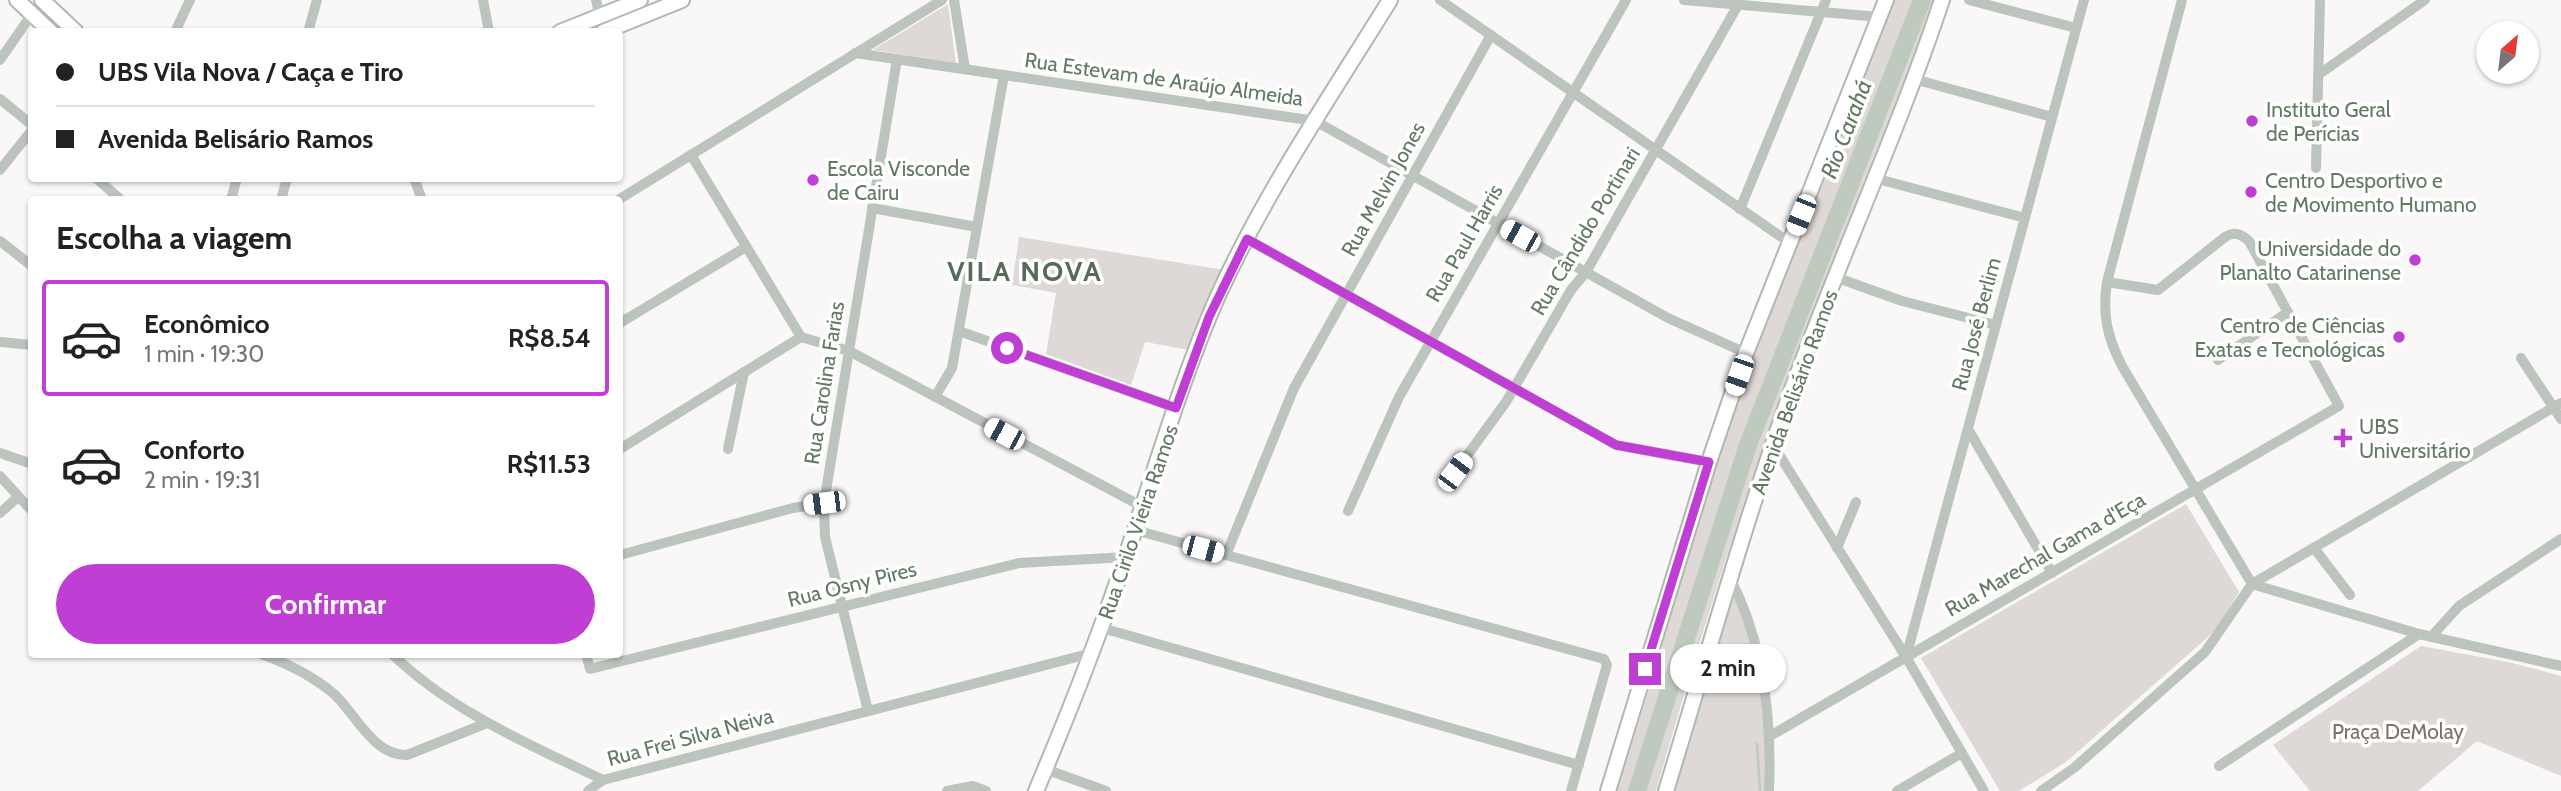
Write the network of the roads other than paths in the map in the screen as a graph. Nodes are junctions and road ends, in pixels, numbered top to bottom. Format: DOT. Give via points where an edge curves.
graph roads {
  1 [pos="18,0"];
  2 [pos="42,0"];
  3 [pos="190,0"];
  4 [pos="317,0"];
  5 [pos="483,0"];
  6 [pos="596,0"];
  7 [pos="640,0"];
  8 [pos="682,0"];
  9 [pos="942,0"];
  10 [pos="954,0"];
  11 [pos="1390,0"];
  12 [pos="1440,0"];
  13 [pos="1626,0"];
  14 [pos="1684,0"];
  15 [pos="1826,0"];
  16 [pos="1886,0"];
  17 [pos="1942,0"];
  18 [pos="1969,0"];
  19 [pos="2084,0"];
  20 [pos="2182,0"];
  21 [pos="2320,0"];
  22 [pos="2426,0"];
  23 [pos="1738,5"];
  24 [pos="1823,12"];
  25 [pos="32,14"];
  26 [pos="600,16"];
  27 [pos="1880,17"];
  28 [pos="47,28"];
  29 [pos="72,28"];
  30 [pos="178,28"];
  31 [pos="309,28"];
  32 [pos="488,28"];
  33 [pos="570,28"];
  34 [pos="613,28"];
  35 [pos="2076,28"];
  36 [pos="1491,35"];
  37 [pos="855,53"];
  38 [pos="897,59"];
  39 [pos="0,60"];
  40 [pos="965,69"];
  41 [pos="1004,75"];
  42 [pos="2318,75"];
  43 [pos="1914,79"];
  44 [pos="1573,92"];
  45 [pos="0,99"];
  46 [pos="2052,117"];
  47 [pos="1315,121"];
  48 [pos="28,124"];
  49 [pos="28,133"];
  50 [pos="1656,150"];
  51 [pos="691,155"];
  52 [pos="2316,167"];
  53 [pos="0,170"];
  54 [pos="1412,176"];
  55 [pos="1874,178"];
  56 [pos="101,182"];
  57 [pos="116,196"];
  58 [pos="623,197"];
  59 [pos="873,208"];
  60 [pos="1741,209"];
  61 [pos="2025,218"];
  62 [pos="1498,223"];
  63 [pos="977,227"];
  64 [pos="1247,239"];
  65 [pos="0,242"];
  66 [pos="1790,243"];
  67 [pos="746,247"];
  68 [pos="28,263"];
  69 [pos="1586,272"];
  70 [pos="1835,277"];
  71 [pos="2107,282"];
  72 [pos="1346,295"];
  73 [pos="2288,312"];
  74 [pos="623,321"];
  75 [pos="1996,326"];
  76 [pos="959,331"];
  77 [pos="801,337"];
  78 [pos="0,342"];
  79 [pos="1430,342"];
  80 [pos="28,345"];
  81 [pos="849,351"];
  82 [pos="1746,353"];
  83 [pos="2521,358"];
  84 [pos="2218,360"];
  85 [pos="744,372"];
  86 [pos="1514,388"];
  87 [pos="935,397"];
  88 [pos="2556,405"];
  89 [pos="1176,408"];
  90 [pos="2561,419"];
  91 [pos="1968,429"];
  92 [pos="1773,445"];
  93 [pos="623,447"];
  94 [pos="728,449"];
  95 [pos="0,453"];
  96 [pos="1709,462"];
  97 [pos="28,463"];
  98 [pos="1455,472"];
  99 [pos="0,476"];
  100 [pos="2196,489"];
  101 [pos="18,498"];
  102 [pos="1856,502"];
  103 [pos="824,503"];
  104 [pos="28,507"];
  105 [pos="1143,507"];
  106 [pos="1348,511"];
  107 [pos="0,513"];
  108 [pos="1135,530"];
  109 [pos="2561,539"];
  110 [pos="1837,548"];
  111 [pos="2314,548"];
  112 [pos="623,554"];
  113 [pos="1226,555"];
  114 [pos="1126,557"];
  115 [pos="2052,573"];
  116 [pos="1730,578"];
  117 [pos="2252,584"];
  118 [pos="2350,595"];
  119 [pos="842,606"];
  120 [pos="1101,628"];
  121 [pos="2419,634"];
  122 [pos="2431,637"];
  123 [pos="1092,653"];
  124 [pos="1906,657"];
  125 [pos="271,658"];
  126 [pos="398,658"];
  127 [pos="587,658"];
  128 [pos="2561,666"];
  129 [pos="868,711"];
  130 [pos="487,723"];
  131 [pos="1770,736"];
  132 [pos="1962,753"];
  133 [pos="1579,765"];
  134 [pos="2219,766"];
  135 [pos="1045,769"];
  136 [pos="603,780"];
  137 [pos="588,791"];
  138 [pos="947,791"];
  139 [pos="986,791"];
  140 [pos="1036,791"];
  141 [pos="1106,791"];
  142 [pos="1571,791"];
  143 [pos="1608,791"];
  144 [pos="1666,791"];
  145 [pos="1769,791"];
  146 [pos="1897,791"];
  147 [pos="1984,791"];
  148 [pos="2041,791"];
  1 -- 25 [label="main road"];
  2 -- 29 [label="main road"];
  3 -- 30 [label="street"];
  4 -- 31 [label="street"];
  5 -- 32 [label="street"];
  6 -- 26 [label="street"];
  7 -- 26 [label="main road"];
  8 -- 34 [label="main road"];
  9 -- 37 [label="street"];
  10 -- 40 [label="street"];
  11 -- 47 [label="main road, Rua Cirilo Vieira Ramos"];
  12 -- 36 [label="street"];
  13 -- 44 [label="street, Rua Paul Harris"];
  14 -- 23 [label="street"];
  15 -- 24 [label="street"];
  16 -- 27 [label="main road"];
  17 -- 43 [label="main road, Avenida Belisário Ramos"];
  18 -- 35 [label="street"];
  19 -- 35 [label="street, Rua José Berlim"];
  20 -- 71 [label="street"];
  21 -- 42 [label="street"];
  22 -- 42 [label="street"];
  23 -- 24 [label="street"];
  23 -- 50 [label="street, Rua Cândido Portinari"];
  24 -- 27 [label="street"];
  24 -- 60 [label="street"];
  25 -- 28 [label="main road"];
  25 -- 39 [label="street"];
  26 -- 33 [label="main road"];
  27 -- 66 [label="main road"];
  35 -- 46 [label="street, Rua José Berlim"];
  36 -- 44 [label="street"];
  36 -- 54 [label="street, Rua Melvin Jones"];
  37 -- 38 [label="street, Rua Estevam de Araújo Almeida"];
  37 -- 51 [label="street"];
  38 -- 40 [label="street, Rua Estevam de Araújo Almeida"];
  38 -- 59 [label="street, Rua Carolina Farias"];
  40 -- 41 [label="street, Rua Estevam de Araújo Almeida"];
  41 -- 47 [label="street, Rua Estevam de Araújo Almeida"];
  41 -- 63 [label="street"];
  42 -- 52 [label="street"];
  43 -- 46 [label="street"];
  43 -- 55 [label="main road, Avenida Belisário Ramos"];
  44 -- 50 [label="street"];
  44 -- 62 [label="street, Rua Paul Harris"];
  45 -- 48 [label="street"];
  46 -- 61 [label="street, Rua José Berlim"];
  47 -- 54 [label="street, Rua Estevam de Araújo Almeida"];
  47 -- 64 [label="main road, Rua Cirilo Vieira Ramos"];
  49 -- 53 [label="street"];
  50 -- 60 [label="street"];
  50 -- 69 [label="street, Rua Cândido Portinari"];
  51 -- 58 [label="street"];
  51 -- 67 [label="street"];
  54 -- 62 [label="street, Rua Estevam de Araújo Almeida"];
  54 -- 72 [label="street, Rua Melvin Jones"];
  55 -- 61 [label="street"];
  55 -- 70 [label="main road, Avenida Belisário Ramos"];
  56 -- 57 [label="street"];
  59 -- 63 [label="street"];
  59 -- 81 [label="street, Rua Carolina Farias"];
  60 -- 66 [label="street"];
  61 -- 75 [label="street, Rua José Berlim"];
  62 -- 69 [label="street, Rua Estevam de Araújo Almeida"];
  62 -- 79 [label="street, Rua Paul Harris"];
  63 -- 76 [label="street"];
  64 -- 72 [label="street"];
  64 -- 89 [label="main road, Rua Cirilo Vieira Ramos" via="1209,317"];
  65 -- 68 [label="street"];
  66 -- 82 [label="main road"];
  67 -- 74 [label="street"];
  67 -- 77 [label="street"];
  69 -- 82 [label="street, Rua Estevam de Araújo Almeida" via="1668,318"];
  69 -- 86 [label="street, Rua Cândido Portinari"];
  70 -- 75 [label="street"];
  70 -- 92 [label="main road, Avenida Belisário Ramos"];
  71 -- 73 [label="street" via="2158,290 2224,237 2237,233 2249,241"];
  71 -- 100 [label="street" via="2104,315 2113,348"];
  72 -- 79 [label="street"];
  72 -- 113 [label="street, Rua Melvin Jones" via="1288,399"];
  73 -- 84 [label="street"];
  73 -- 100 [label="street, Rua Marechal Gama d'Eça" via="2339,406"];
  75 -- 91 [label="street, Rua José Berlim"];
  76 -- 87 [label="street" via="953,368"];
  76 -- 89 [label="street"];
  77 -- 81 [label="street"];
  77 -- 85 [label="street"];
  78 -- 80 [label="street"];
  79 -- 86 [label="street"];
  79 -- 106 [label="street, Rua Paul Harris" via="1399,397"];
  81 -- 87 [label="street"];
  81 -- 103 [label="street, Rua Carolina Farias"];
  82 -- 96 [label="main road"];
  83 -- 88 [label="street"];
  85 -- 93 [label="street"];
  85 -- 94 [label="street"];
  86 -- 96 [label="street" via="1616,445"];
  86 -- 98 [label="street, Rua Cândido Portinari"];
  87 -- 105 [label="street"];
  88 -- 90 [label="street"];
  88 -- 111 [label="street"];
  89 -- 105 [label="main road, Rua Cirilo Vieira Ramos"];
  91 -- 115 [label="street"];
  91 -- 124 [label="street, Rua José Berlim"];
  92 -- 110 [label="street"];
  92 -- 116 [label="main road, Avenida Belisário Ramos"];
  95 -- 97 [label="street"];
  96 -- 143 [label="main road"];
  99 -- 101 [label="street"];
  100 -- 115 [label="street, Rua Marechal Gama d'Eça"];
  100 -- 117 [label="street"];
  101 -- 104 [label="street"];
  101 -- 107 [label="street"];
  102 -- 110 [label="street"];
  103 -- 112 [label="street"];
  103 -- 119 [label="street, Rua Carolina Farias" via="825,537"];
  105 -- 108 [label="main road, Rua Cirilo Vieira Ramos"];
  108 -- 113 [label="street"];
  108 -- 114 [label="main road, Rua Cirilo Vieira Ramos"];
  109 -- 122 [label="street" via="2459,606"];
  110 -- 124 [label="street"];
  111 -- 117 [label="street"];
  111 -- 118 [label="street"];
  113 -- 133 [label="street" via="1606,660"];
  114 -- 119 [label="street, Rua Osny Pires" via="1019,563"];
  114 -- 120 [label="main road, Rua Cirilo Vieira Ramos"];
  115 -- 124 [label="street, Rua Marechal Gama d'Eça"];
  116 -- 131 [label="street" via="1751,630 1765,688"];
  116 -- 144 [label="main road, Avenida Belisário Ramos"];
  117 -- 121 [label="street"];
  117 -- 148 [label="street" via="2205,652 2074,768"];
  119 -- 127 [label="street, Rua Osny Pires" via="590,669"];
  119 -- 129 [label="street, Rua Carolina Farias"];
  120 -- 123 [label="main road, Rua Cirilo Vieira Ramos"];
  120 -- 133 [label="street"];
  121 -- 122 [label="street"];
  121 -- 134 [label="street"];
  122 -- 128 [label="street"];
  123 -- 129 [label="street, Rua Frei Silva Neiva"];
  123 -- 135 [label="main road, Rua Cirilo Vieira Ramos"];
  124 -- 131 [label="street, Rua Marechal Gama d'Eça"];
  124 -- 132 [label="street"];
  125 -- 130 [label="street" via="321,684 375,742 396,756"];
  126 -- 130 [label="street, Rua Frei Silva Neiva" via="438,693"];
  129 -- 136 [label="street, Rua Frei Silva Neiva"];
  130 -- 136 [label="street, Rua Frei Silva Neiva"];
  131 -- 145 [label="street"];
  132 -- 146 [label="street"];
  132 -- 147 [label="street"];
  133 -- 142 [label="street"];
  135 -- 140 [label="main road, Rua Cirilo Vieira Ramos"];
  135 -- 141 [label="street"];
  136 -- 137 [label="street"];
  138 -- 139 [label="street" via="973,786"];
}
